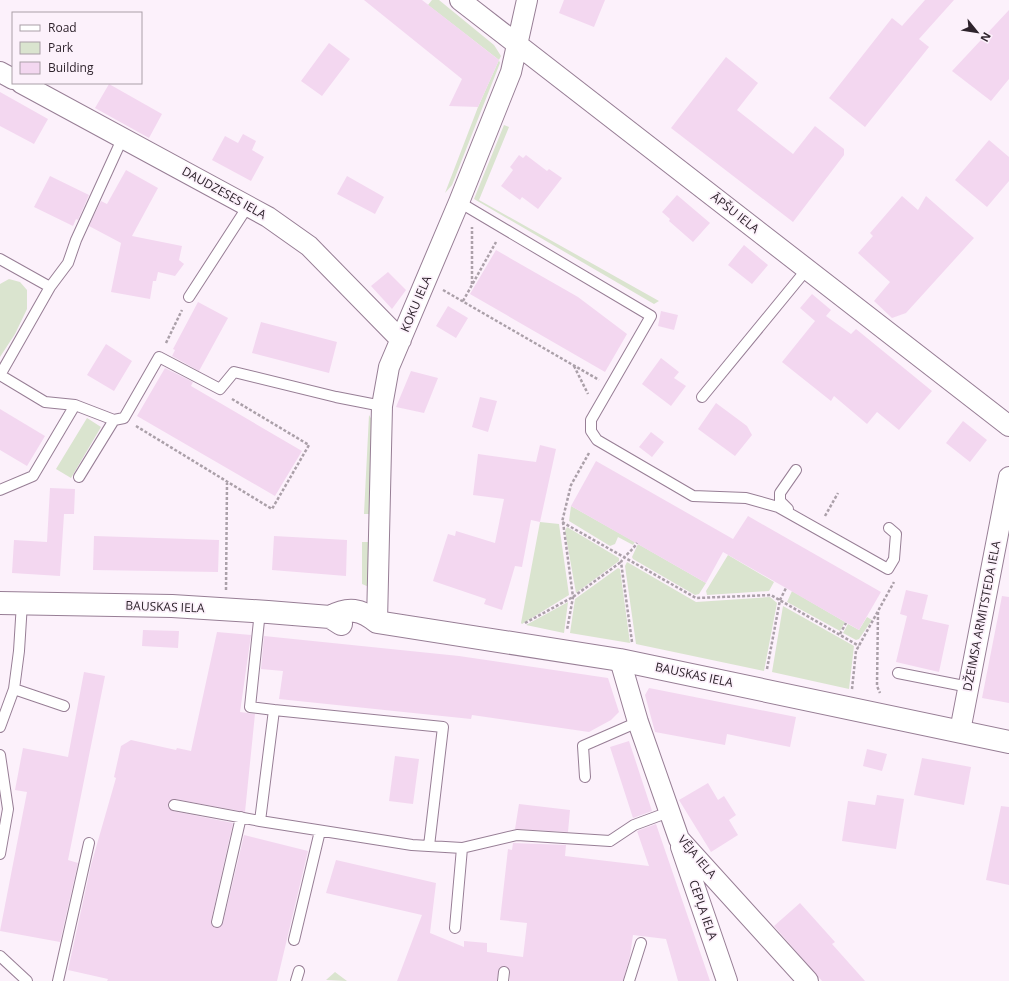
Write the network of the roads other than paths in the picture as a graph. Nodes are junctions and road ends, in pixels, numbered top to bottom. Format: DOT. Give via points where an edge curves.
graph roads {
  1 [pos="460,0"];
  2 [pos="527,0"];
  3 [pos="517,43"];
  4 [pos="0,72"];
  5 [pos="12,78"];
  6 [pos="23,84"];
  7 [pos="123,137"];
  8 [pos="459,202"];
  9 [pos="248,206"];
  10 [pos="1,261"];
  11 [pos="807,269"];
  12 [pos="50,287"];
  13 [pos="189,297"];
  14 [pos="401,340"];
  15 [pos="0,375"];
  16 [pos="702,397"];
  17 [pos="75,405"];
  18 [pos="382,406"];
  19 [pos="114,420"];
  20 [pos="1009,426"];
  21 [pos="796,470"];
  22 [pos="79,477"];
  23 [pos="1009,477"];
  24 [pos="0,490"];
  25 [pos="1006,507"];
  26 [pos="797,517"];
  27 [pos="889,528"];
  28 [pos="0,603"];
  29 [pos="22,603"];
  30 [pos="260,611"];
  31 [pos="377,622"];
  32 [pos="626,653"];
  33 [pos="898,673"];
  34 [pos="968,687"];
  35 [pos="14,690"];
  36 [pos="4,704"];
  37 [pos="64,706"];
  38 [pos="274,710"];
  39 [pos="638,722"];
  40 [pos="0,727"];
  41 [pos="960,731"];
  42 [pos="1009,742"];
  43 [pos="0,755"];
  44 [pos="585,777"];
  45 [pos="174,805"];
  46 [pos="669,812"];
  47 [pos="241,817"];
  48 [pos="260,821"];
  49 [pos="3,824"];
  50 [pos="320,831"];
  51 [pos="679,840"];
  52 [pos="89,843"];
  53 [pos="428,846"];
  54 [pos="462,848"];
  55 [pos="0,854"];
  56 [pos="217,922"];
  57 [pos="455,928"];
  58 [pos="294,940"];
  59 [pos="641,943"];
  60 [pos="0,956"];
  61 [pos="299,971"];
  62 [pos="27,981"];
  63 [pos="58,981"];
  64 [pos="296,981"];
  65 [pos="629,981"];
  66 [pos="727,981"];
  67 [pos="808,981"];
  1 -- 3 [label="street, ĀPŠU IELA"];
  2 -- 3 [label="street, KOKU IELA"];
  3 -- 8 [label="street, KOKU IELA" via="511,72"];
  3 -- 11 [label="street, ĀPŠU IELA"];
  4 -- 5 [label="street"];
  6 -- 7 [label="street, DAUDZESES IELA"];
  7 -- 9 [label="street, DAUDZESES IELA"];
  7 -- 12 [label="lane" via="68,263"];
  8 -- 14 [label="street, KOKU IELA"];
  8 -- 26 [label="lane" via="651,316 591,420 590,431 597,440 693,496 746,498 778,507"];
  9 -- 13 [label="lane"];
  9 -- 14 [label="street, DAUDZESES IELA" via="309,246"];
  10 -- 12 [label="lane"];
  11 -- 16 [label="lane"];
  11 -- 20 [label="street, ĀPŠU IELA"];
  12 -- 15 [label="lane"];
  14 -- 18 [label="street, KOKU IELA" via="389,367"];
  15 -- 17 [label="lane" via="45,402"];
  17 -- 19 [label="lane"];
  17 -- 24 [label="lane" via="33,476"];
  18 -- 19 [label="lane" via="234,372 220,389 159,357 124,418"];
  18 -- 31 [label="street, KOKU IELA"];
  19 -- 22 [label="lane"];
  21 -- 26 [label="lane" via="780,493 780,501"];
  23 -- 25 [label="street, DŽEIMSA ARMITSTEDA IELA"];
  25 -- 34 [label="street, DŽEIMSA ARMITSTEDA IELA"];
  26 -- 27 [label="lane" via="888,569 894,560 896,534"];
  28 -- 29 [label="street, BAUSKAS IELA"];
  29 -- 30 [label="street, BAUSKAS IELA" via="172,606"];
  29 -- 35 [label="lane"];
  30 -- 31 [label="street, BAUSKAS IELA" via="330,616 340,624 365,628"];
  30 -- 38 [label="lane" via="250,707"];
  31 -- 32 [label="street, BAUSKAS IELA"];
  32 -- 39 [label="street, VĒJA IELA"];
  32 -- 41 [label="street, BAUSKAS IELA"];
  33 -- 34 [label="lane"];
  34 -- 41 [label="street, DŽEIMSA ARMITSTEDA IELA"];
  35 -- 36 [label="lane"];
  35 -- 37 [label="lane"];
  36 -- 40 [label="lane"];
  38 -- 48 [label="lane"];
  38 -- 53 [label="lane" via="443,727"];
  39 -- 44 [label="lane" via="583,746"];
  39 -- 46 [label="street, VĒJA IELA"];
  41 -- 42 [label="street, BAUSKAS IELA"];
  43 -- 49 [label="lane" via="8,809"];
  45 -- 47 [label="lane"];
  46 -- 51 [label="street, VĒJA IELA"];
  46 -- 54 [label="lane" via="634,825 610,841 517,835"];
  47 -- 48 [label="lane"];
  47 -- 56 [label="lane"];
  48 -- 50 [label="lane"];
  49 -- 55 [label="lane"];
  50 -- 53 [label="lane"];
  50 -- 58 [label="lane"];
  51 -- 66 [label="street, CEPĻA IELA"];
  51 -- 67 [label="street, VĒJA IELA"];
  52 -- 63 [label="lane"];
  53 -- 54 [label="lane"];
  54 -- 57 [label="lane"];
  59 -- 65 [label="lane"];
  60 -- 62 [label="lane"];
  61 -- 64 [label="lane"];
}
